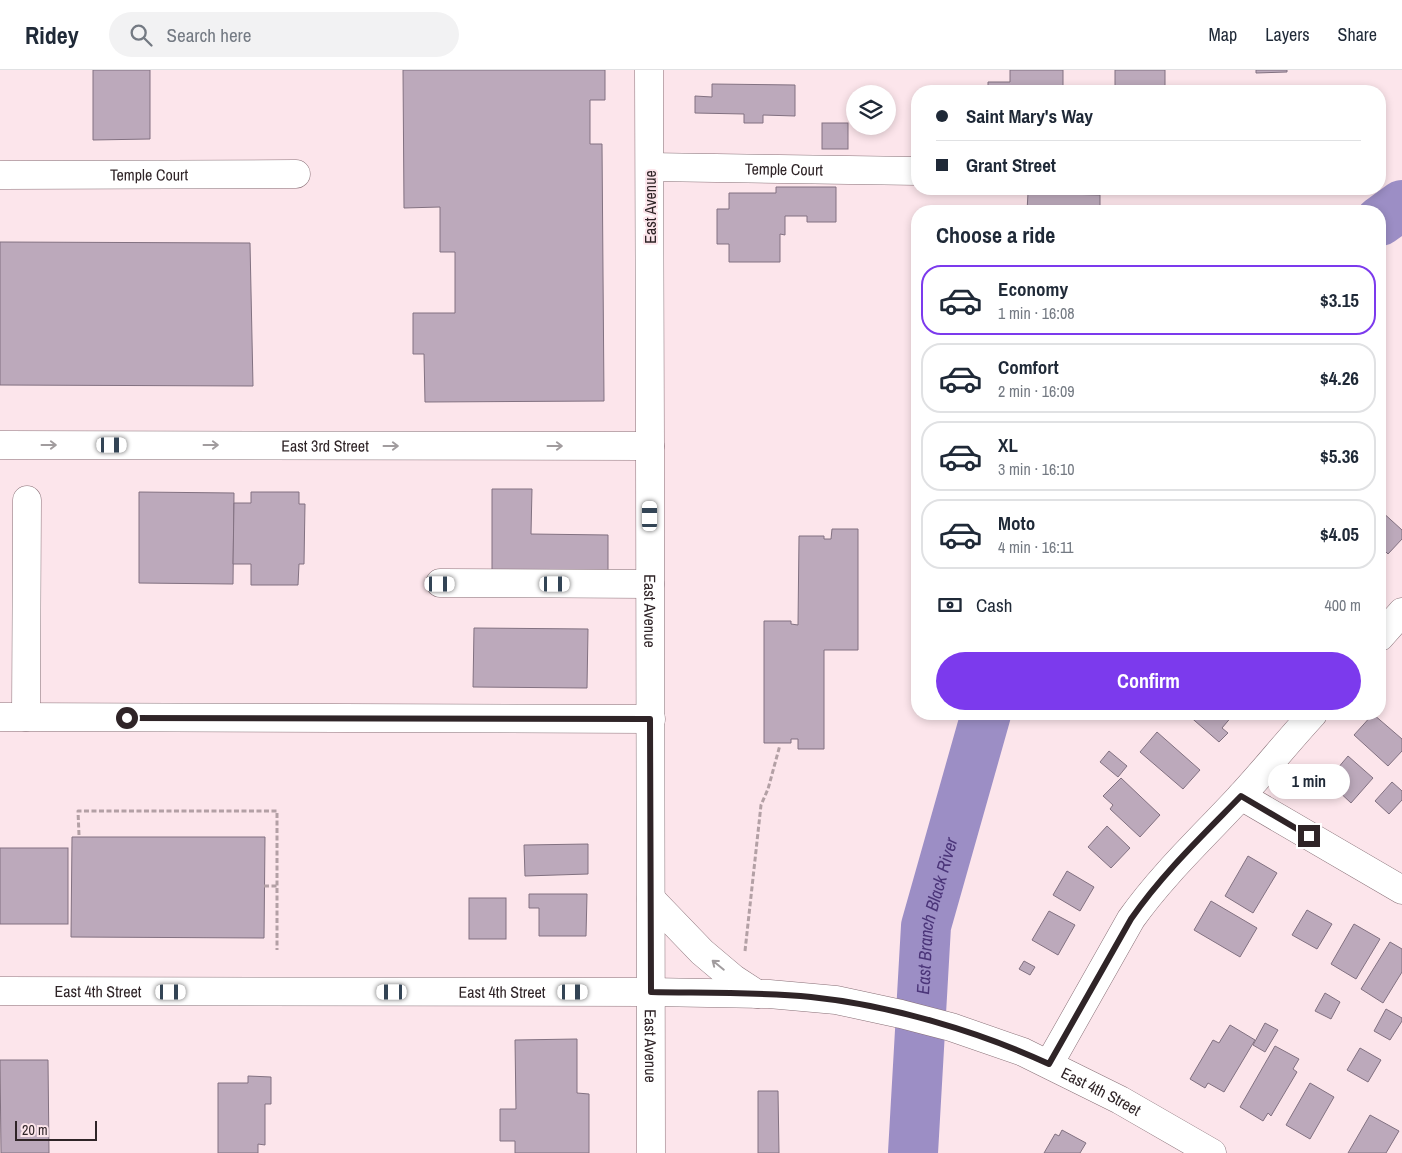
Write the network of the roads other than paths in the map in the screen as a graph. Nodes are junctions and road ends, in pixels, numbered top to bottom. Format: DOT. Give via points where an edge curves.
graph roads {
  1 [pos="649,70"];
  2 [pos="650,167"];
  3 [pos="911,171"];
  4 [pos="296,174"];
  5 [pos="0,175"];
  6 [pos="0,444"];
  7 [pos="650,446"];
  8 [pos="27,500"];
  9 [pos="440,584"];
  10 [pos="650,584"];
  11 [pos="1402,612"];
  12 [pos="1386,630"];
  13 [pos="13,717"];
  14 [pos="650,719"];
  15 [pos="1307,720"];
  16 [pos="1241,796"];
  17 [pos="1402,890"];
  18 [pos="651,899"];
  19 [pos="0,991"];
  20 [pos="651,992"];
  21 [pos="763,994"];
  22 [pos="1049,1064"];
  23 [pos="651,1153"];
  24 [pos="1212,1153"];
  1 -- 2 [label="street, East Avenue"];
  2 -- 3 [label="street, Temple Court"];
  2 -- 7 [label="street, East Avenue"];
  4 -- 5 [label="street, Temple Court"];
  6 -- 7 [label="street, East 3rd Street, one-way"];
  7 -- 10 [label="street, East Avenue"];
  8 -- 13 [label="street"];
  9 -- 10 [label="street"];
  10 -- 14 [label="street, East Avenue"];
  11 -- 12 [label="street"];
  13 -- 14 [label="street"];
  14 -- 18 [label="street, East Avenue"];
  15 -- 16 [label="street"];
  16 -- 17 [label="street"];
  16 -- 22 [label="street" via="1145,899"];
  18 -- 20 [label="street, East Avenue"];
  21 -- 18 [label="street, one-way" via="734,979 702,952"];
  19 -- 20 [label="street, East 4th Street"];
  20 -- 21 [label="street, East 4th Street"];
  20 -- 23 [label="street, East Avenue"];
  21 -- 22 [label="street, East 4th Street" via="869,1006 951,1027"];
  22 -- 24 [label="street, East 4th Street"];
}
